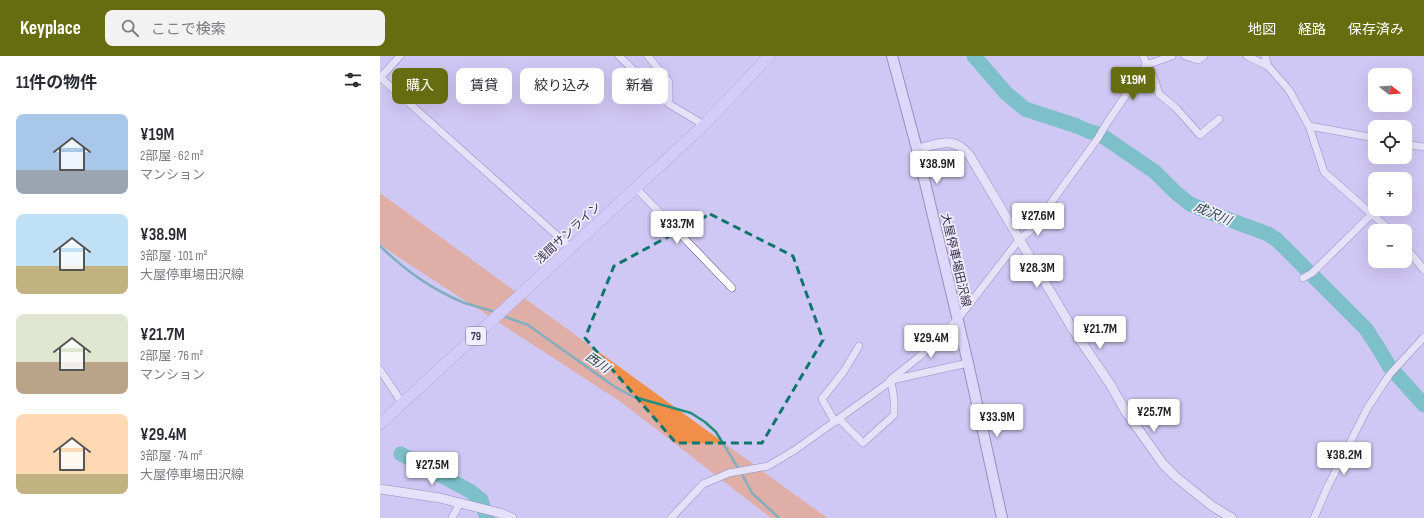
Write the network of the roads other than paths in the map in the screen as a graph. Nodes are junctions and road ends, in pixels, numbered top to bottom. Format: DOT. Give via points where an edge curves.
graph roads {
  1 [pos="400,56"];
  2 [pos="619,56"];
  3 [pos="648,56"];
  4 [pos="769,56"];
  5 [pos="892,56"];
  6 [pos="1142,56"];
  7 [pos="1172,56"];
  8 [pos="1185,56"];
  9 [pos="1204,56"];
  10 [pos="1247,56"];
  11 [pos="1265,56"];
  12 [pos="1146,64"];
  13 [pos="1268,66"];
  14 [pos="380,77"];
  15 [pos="670,104"];
  16 [pos="1219,119"];
  17 [pos="704,125"];
  18 [pos="1309,126"];
  19 [pos="1368,137"];
  20 [pos="1412,145"];
  21 [pos="1424,147"];
  22 [pos="917,149"];
  23 [pos="636,188"];
  24 [pos="1368,210"];
  25 [pos="1370,216"];
  26 [pos="1374,216"];
  27 [pos="1383,224"];
  28 [pos="1019,240"];
  29 [pos="571,248"];
  30 [pos="1412,255"];
  31 [pos="1424,270"];
  32 [pos="1307,276"];
  33 [pos="732,288"];
  34 [pos="957,320"];
  35 [pos="1424,337"];
  36 [pos="859,346"];
  37 [pos="968,363"];
  38 [pos="380,370"];
  39 [pos="890,380"];
  40 [pos="403,404"];
  41 [pos="837,421"];
  42 [pos="380,424"];
  43 [pos="380,489"];
  44 [pos="460,503"];
  45 [pos="452,518"];
  46 [pos="512,518"];
  47 [pos="671,518"];
  48 [pos="1002,518"];
  49 [pos="1232,518"];
  50 [pos="1314,518"];
  1 -- 14 [label="street"];
  2 -- 15 [label="street"];
  3 -- 15 [label="street" via="669,82"];
  4 -- 17 [label="main road, 浅間サンライン / 79"];
  5 -- 22 [label="main road, 大屋停車場田沢線"];
  6 -- 12 [label="street"];
  7 -- 12 [label="street"];
  8 -- 9 [label="street" via="1198,60"];
  10 -- 13 [label="street"];
  11 -- 13 [label="street"];
  12 -- 16 [label="street" via="1159,94 1176,108 1200,135"];
  12 -- 28 [label="street" via="1098,138 1032,229"];
  13 -- 18 [label="street" via="1289,90"];
  14 -- 29 [label="street"];
  15 -- 17 [label="street"];
  17 -- 23 [label="main road, 浅間サンライン / 79"];
  18 -- 19 [label="street"];
  18 -- 24 [label="street" via="1324,172"];
  20 -- 21 [label="street"];
  22 -- 28 [label="street" via="945,143 955,143 964,148"];
  22 -- 34 [label="main road, 大屋停車場田沢線"];
  23 -- 29 [label="main road, 浅間サンライン / 79"];
  23 -- 33 [label="street"];
  25 -- 32 [label="street"];
  26 -- 27 [label="street"];
  28 -- 34 [label="street"];
  28 -- 49 [label="street" via="1126,412 1163,464 1212,506"];
  29 -- 40 [label="main road, 浅間サンライン / 79"];
  30 -- 31 [label="street"];
  34 -- 37 [label="main road, 大屋停車場田沢線"];
  34 -- 39 [label="street" via="920,357"];
  35 -- 50 [label="street" via="1390,374 1368,407"];
  36 -- 41 [label="street" via="844,371 822,399"];
  37 -- 39 [label="street"];
  37 -- 48 [label="main road, 大屋停車場田沢線"];
  38 -- 40 [label="street"];
  39 -- 41 [label="street"];
  39 -- 41 [label="street" via="894,415 863,443"];
  40 -- 42 [label="main road, 浅間サンライン / 79"];
  41 -- 47 [label="street" via="768,466 729,473 703,484"];
  43 -- 44 [label="street"];
  44 -- 45 [label="street"];
  44 -- 46 [label="street"];
}
